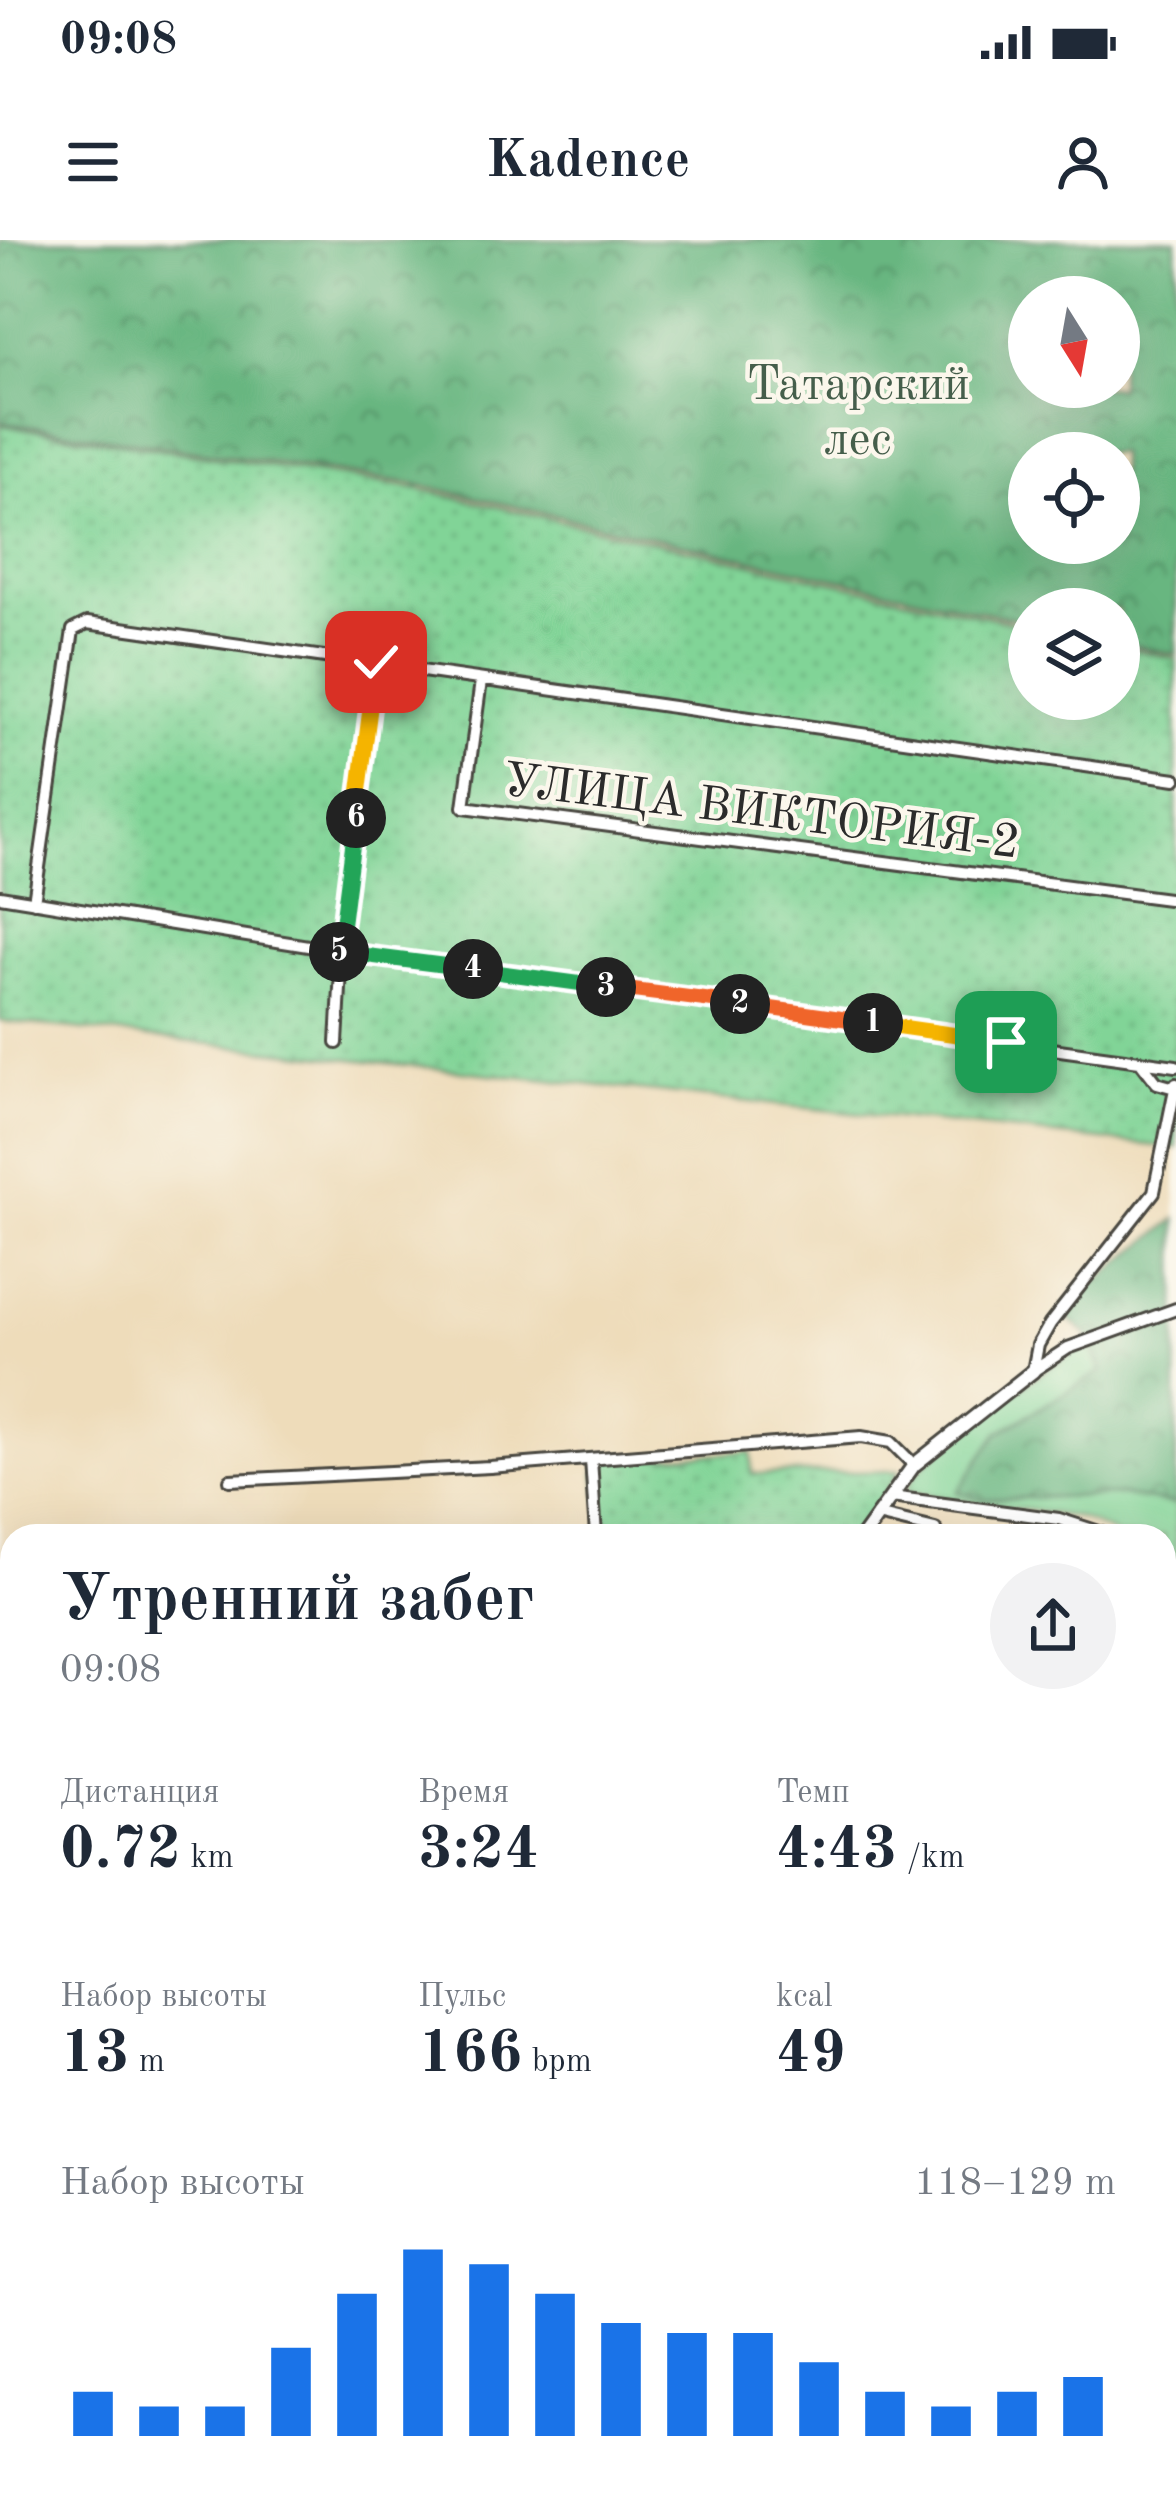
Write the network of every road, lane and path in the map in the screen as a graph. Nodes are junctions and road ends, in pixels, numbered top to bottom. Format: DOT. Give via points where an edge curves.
graph roads {
  1 [pos="376,662"];
  2 [pos="482,681"];
  3 [pos="1176,779"];
  4 [pos="0,896"];
  5 [pos="1176,900"];
  6 [pos="34,902"];
  7 [pos="341,952"];
  8 [pos="337,1043"];
  9 [pos="1140,1061"];
  10 [pos="1176,1066"];
  11 [pos="1176,1086"];
  12 [pos="1176,1309"];
  13 [pos="1033,1371"];
  14 [pos="591,1459"];
  15 [pos="914,1465"];
  16 [pos="230,1480"];
  17 [pos="891,1497"];
  18 [pos="877,1516"];
  19 [pos="1059,1519"];
  20 [pos="595,1524"];
  21 [pos="871,1524"];
  22 [pos="916,1524"];
  23 [pos="1059,1524"];
  24 [pos="1075,1524"];
  1 -- 2 [label="street"];
  1 -- 6 [label="street" via="87,622 73,630"];
  1 -- 7 [label="street"];
  2 -- 3 [label="street"];
  2 -- 5 [label="street, УЛИЦА ВИКТОРИЯ-2" via="464,807"];
  4 -- 6 [label="street"];
  6 -- 7 [label="street"];
  7 -- 8 [label="street"];
  7 -- 9 [label="street"];
  9 -- 10 [label="street"];
  9 -- 11 [label="street" via="1157,1083"];
  11 -- 13 [label="street" via="1154,1192 1060,1308"];
  12 -- 13 [label="street" via="1068,1348"];
  13 -- 15 [label="street"];
  14 -- 15 [label="street" via="861,1437 891,1442"];
  14 -- 16 [label="street"];
  14 -- 20 [label="street"];
  15 -- 17 [label="street"];
  17 -- 18 [label="street"];
  17 -- 19 [label="street"];
  18 -- 21 [label="street"];
  18 -- 22 [label="street"];
  19 -- 23 [label="street"];
  19 -- 24 [label="street"];
}
